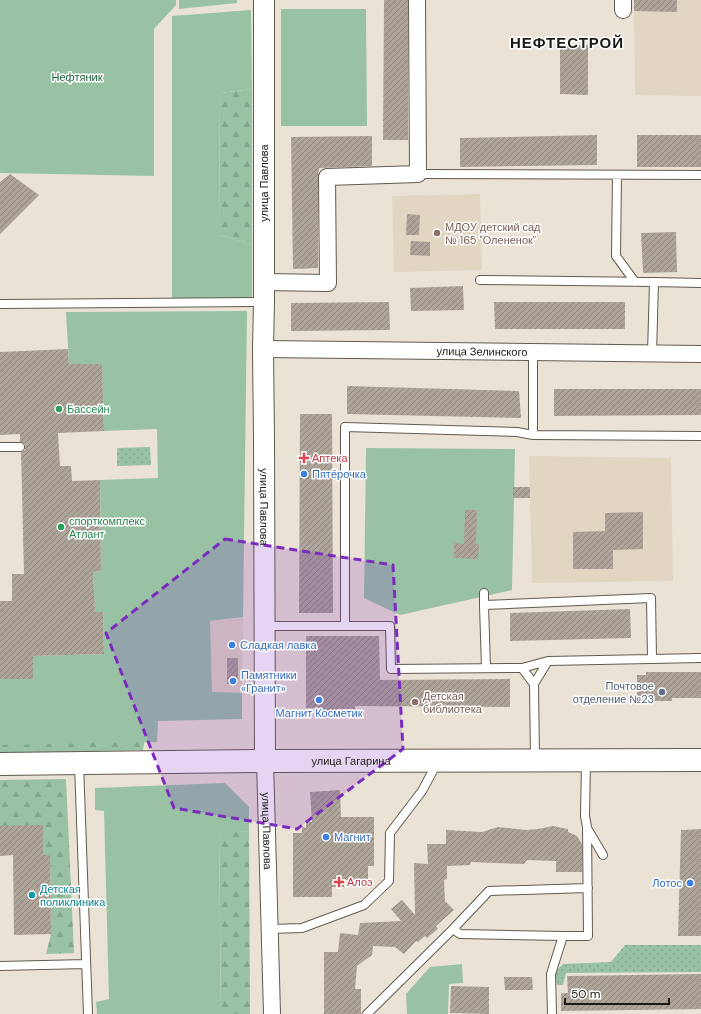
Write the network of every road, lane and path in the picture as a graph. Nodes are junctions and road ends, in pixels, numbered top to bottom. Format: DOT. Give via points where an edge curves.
graph roads {
  1 [pos="264,0"];
  2 [pos="417,0"];
  3 [pos="418,174"];
  4 [pos="617,174"];
  5 [pos="701,175"];
  6 [pos="480,280"];
  7 [pos="264,282"];
  8 [pos="635,282"];
  9 [pos="654,282"];
  10 [pos="701,283"];
  11 [pos="264,302"];
  12 [pos="0,304"];
  13 [pos="262,349"];
  14 [pos="533,352"];
  15 [pos="652,354"];
  16 [pos="701,354"];
  17 [pos="533,434"];
  18 [pos="701,436"];
  19 [pos="0,447"];
  20 [pos="20,447"];
  21 [pos="484,593"];
  22 [pos="484,605"];
  23 [pos="264,626"];
  24 [pos="346,626"];
  25 [pos="652,658"];
  26 [pos="701,658"];
  27 [pos="548,661"];
  28 [pos="486,668"];
  29 [pos="522,668"];
  30 [pos="534,684"];
  31 [pos="535,760"];
  32 [pos="701,760"];
  33 [pos="265,761"];
  34 [pos="438,761"];
  35 [pos="586,761"];
  36 [pos="79,763"];
  37 [pos="0,764"];
  38 [pos="587,827"];
  39 [pos="603,855"];
  40 [pos="588,888"];
  41 [pos="270,929"];
  42 [pos="453,929"];
  43 [pos="563,936"];
  44 [pos="86,964"];
  45 [pos="0,966"];
  46 [pos="88,1014"];
  47 [pos="272,1014"];
  48 [pos="367,1014"];
  49 [pos="552,1014"];
  1 -- 7 [label="street, улица Павлова"];
  2 -- 3 [label="street"];
  3 -- 4 [label="lane"];
  3 -- 7 [label="street" via="327,177 328,283"];
  4 -- 5 [label="lane"];
  4 -- 8 [label="lane" via="616,256"];
  6 -- 8 [label="lane"];
  7 -- 11 [label="street, улица Павлова"];
  8 -- 9 [label="lane"];
  9 -- 10 [label="lane"];
  9 -- 15 [label="lane"];
  11 -- 12 [label="lane"];
  11 -- 13 [label="street, улица Павлова"];
  13 -- 14 [label="street, улица Зелинского"];
  13 -- 23 [label="street, улица Павлова"];
  14 -- 15 [label="street, улица Зелинского"];
  14 -- 17 [label="lane"];
  15 -- 16 [label="street, улица Зелинского"];
  17 -- 18 [label="lane"];
  17 -- 24 [label="lane" via="345,427"];
  19 -- 20 [label="lane"];
  21 -- 22 [label="lane"];
  22 -- 25 [label="lane" via="651,598"];
  22 -- 28 [label="lane"];
  23 -- 24 [label="lane"];
  23 -- 33 [label="street, улица Павлова"];
  24 -- 28 [label="lane" via="390,626 391,669"];
  25 -- 26 [label="lane"];
  25 -- 27 [label="lane"];
  27 -- 29 [label="lane"];
  27 -- 30 [label="lane"];
  28 -- 29 [label="lane"];
  29 -- 30 [label="lane"];
  30 -- 31 [label="lane"];
  31 -- 34 [label="main road, улица Гагарина"];
  31 -- 35 [label="main road, улица Гагарина"];
  32 -- 35 [label="main road, улица Гагарина"];
  33 -- 34 [label="main road, улица Гагарина"];
  33 -- 36 [label="main road, улица Гагарина"];
  33 -- 41 [label="street, улица Павлова"];
  34 -- 41 [label="lane" via="422,791 390,833 389,881 364,905 302,928"];
  35 -- 38 [label="lane"];
  36 -- 37 [label="main road, улица Гагарина"];
  36 -- 44 [label="lane"];
  38 -- 39 [label="lane"];
  38 -- 40 [label="lane"];
  40 -- 42 [label="lane" via="489,890"];
  40 -- 43 [label="lane" via="588,936"];
  41 -- 47 [label="street, улица Павлова"];
  42 -- 43 [label="lane" via="460,934"];
  42 -- 48 [label="lane"];
  43 -- 49 [label="lane" via="551,974"];
  44 -- 45 [label="lane"];
  44 -- 46 [label="lane"];
}
